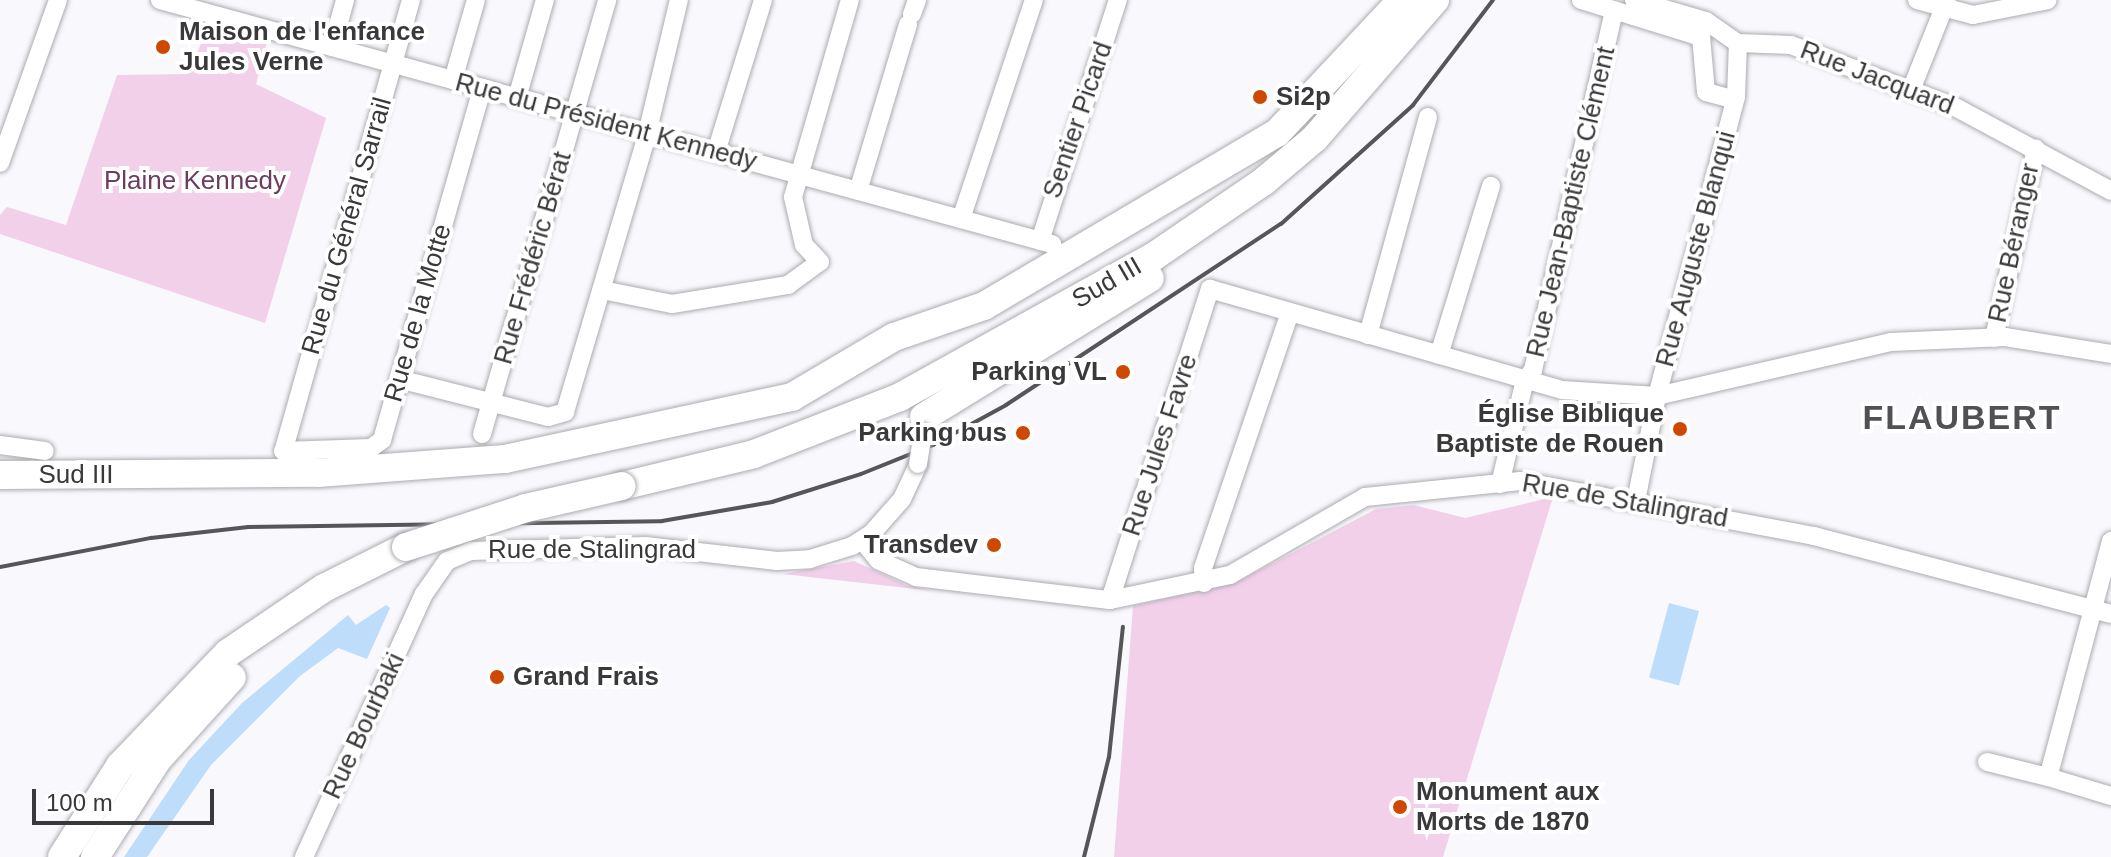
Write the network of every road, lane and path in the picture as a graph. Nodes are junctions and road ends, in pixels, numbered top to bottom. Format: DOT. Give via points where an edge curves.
graph roads {
  1 [pos="49,0"];
  2 [pos="58,0"];
  3 [pos="160,0"];
  4 [pos="345,0"];
  5 [pos="411,0"];
  6 [pos="476,0"];
  7 [pos="545,0"];
  8 [pos="607,0"];
  9 [pos="679,0"];
  10 [pos="763,0"];
  11 [pos="850,0"];
  12 [pos="1034,0"];
  13 [pos="1118,0"];
  14 [pos="1402,0"];
  15 [pos="1435,0"];
  16 [pos="1581,0"];
  17 [pos="1634,0"];
  18 [pos="1917,0"];
  19 [pos="2048,0"];
  20 [pos="1946,4"];
  21 [pos="222,8"];
  22 [pos="1614,10"];
  23 [pos="912,13"];
  24 [pos="1738,43"];
  25 [pos="332,47"];
  26 [pos="393,64"];
  27 [pos="453,80"];
  28 [pos="482,88"];
  29 [pos="1911,90"];
  30 [pos="517,98"];
  31 [pos="1735,100"];
  32 [pos="575,114"];
  33 [pos="1428,117"];
  34 [pos="647,133"];
  35 [pos="0,136"];
  36 [pos="2036,149"];
  37 [pos="716,152"];
  38 [pos="0,163"];
  39 [pos="797,174"];
  40 [pos="1263,182"];
  41 [pos="1491,186"];
  42 [pos="858,191"];
  43 [pos="2111,191"];
  44 [pos="961,219"];
  45 [pos="1046,242"];
  46 [pos="602,290"];
  47 [pos="1290,312"];
  48 [pos="1368,335"];
  49 [pos="1994,338"];
  50 [pos="2111,354"];
  51 [pos="1439,355"];
  52 [pos="399,379"];
  53 [pos="1525,380"];
  54 [pos="1657,396"];
  55 [pos="490,403"];
  56 [pos="924,424"];
  57 [pos="482,434"];
  58 [pos="0,445"];
  59 [pos="45,451"];
  60 [pos="283,451"];
  61 [pos="0,475"];
  62 [pos="1500,484"];
  63 [pos="1636,501"];
  64 [pos="862,540"];
  65 [pos="2111,541"];
  66 [pos="406,547"];
  67 [pos="1204,583"];
  68 [pos="424,594"];
  69 [pos="1110,600"];
  70 [pos="2103,612"];
  71 [pos="1987,762"];
  72 [pos="2048,777"];
  73 [pos="2111,796"];
  74 [pos="62,857"];
  75 [pos="95,857"];
  76 [pos="304,857"];
  1 -- 35 [label="street"];
  2 -- 38 [label="street"];
  3 -- 21 [label="street, Rue du Président Kennedy"];
  4 -- 25 [label="street"];
  5 -- 26 [label="street, Rue du Général Sarrail"];
  6 -- 27 [label="street"];
  7 -- 30 [label="street"];
  8 -- 32 [label="street, Rue Frédéric Bérat"];
  9 -- 34 [label="street"];
  10 -- 37 [label="street"];
  11 -- 39 [label="street"];
  12 -- 44 [label="street"];
  13 -- 45 [label="street, Sentier Picard" via="1053,191"];
  14 -- 61 [label="highway, Sud III" via="1277,133 984,306 894,337 792,397 505,459 318,473"];
  15 -- 40 [label="highway, Sud III" via="1355,98"];
  16 -- 22 [label="street"];
  17 -- 24 [label="street" via="1706,21"];
  18 -- 20 [label="street"];
  19 -- 20 [label="street" via="1973,15"];
  20 -- 29 [label="street"];
  21 -- 25 [label="street, Rue du Président Kennedy"];
  22 -- 31 [label="street" via="1701,37 1706,92"];
  22 -- 53 [label="street, Rue Jean-Baptiste Clément" via="1533,370"];
  23 -- 42 [label="street"];
  24 -- 29 [label="street, Rue Jacquard" via="1791,45"];
  24 -- 31 [label="street, Rue Auguste Blanqui"];
  25 -- 26 [label="street, Rue du Président Kennedy"];
  26 -- 27 [label="street, Rue du Président Kennedy"];
  26 -- 60 [label="street, Rue du Général Sarrail"];
  27 -- 28 [label="street, Rue du Président Kennedy"];
  28 -- 30 [label="street, Rue du Président Kennedy"];
  28 -- 52 [label="street, Rue de la Motte"];
  29 -- 36 [label="street, Rue Jacquard" via="1976,116"];
  30 -- 32 [label="street, Rue du Président Kennedy"];
  31 -- 54 [label="street, Rue Auguste Blanqui"];
  32 -- 34 [label="street, Rue du Président Kennedy"];
  32 -- 55 [label="street, Rue Frédéric Bérat"];
  33 -- 48 [label="street"];
  34 -- 37 [label="street, Rue du Président Kennedy"];
  34 -- 46 [label="street"];
  36 -- 43 [label="street, Rue Jacquard"];
  36 -- 49 [label="street, Rue Béranger"];
  37 -- 39 [label="street, Rue du Président Kennedy"];
  39 -- 42 [label="street, Rue du Président Kennedy"];
  39 -- 46 [label="street" via="795,219 804,245 820,262 788,285 672,304"];
  40 -- 56 [label="highway" via="1230,218 1158,273"];
  40 -- 66 [label="highway, Sud III, bridge" via="1153,257 900,397 712,467 526,508"];
  41 -- 51 [label="street"];
  42 -- 44 [label="street, Rue du Président Kennedy"];
  44 -- 45 [label="street, Rue du Président Kennedy"];
  46 -- 55 [label="street" via="565,412 548,417"];
  47 -- 48 [label="street"];
  47 -- 67 [label="street" via="1203,568"];
  47 -- 69 [label="street, Rue Jules Favre" via="1210,289"];
  48 -- 51 [label="street"];
  49 -- 50 [label="street"];
  49 -- 54 [label="street" via="1891,342"];
  51 -- 53 [label="street"];
  52 -- 55 [label="street"];
  52 -- 60 [label="street, Rue de la Motte" via="382,440 371,448"];
  53 -- 54 [label="street" via="1562,390"];
  53 -- 62 [label="street, Rue Jean-Baptiste Clément"];
  54 -- 63 [label="street, Rue Auguste Blanqui"];
  55 -- 57 [label="street, Rue Frédéric Bérat"];
  56 -- 64 [label="street, bridge" via="918,464 902,499"];
  58 -- 59 [label="street"];
  62 -- 63 [label="street, Rue de Stalingrad" via="1520,481"];
  62 -- 67 [label="street, Rue de Stalingrad" via="1365,497 1258,561"];
  63 -- 70 [label="street, Rue de Stalingrad" via="1814,536"];
  64 -- 68 [label="street, Rue de Stalingrad" via="791,561 674,547 470,551 447,561"];
  64 -- 69 [label="street, Rue de Stalingrad" via="878,560 916,577"];
  65 -- 70 [label="street"];
  66 -- 74 [label="highway" via="324,588 228,653 120,766"];
  66 -- 75 [label="highway" via="315,607 206,700 158,759"];
  67 -- 69 [label="street, Rue de Stalingrad"];
  68 -- 76 [label="street, Rue Bourbaki"];
  70 -- 72 [label="street"];
  71 -- 72 [label="street"];
  72 -- 73 [label="street"];
}
